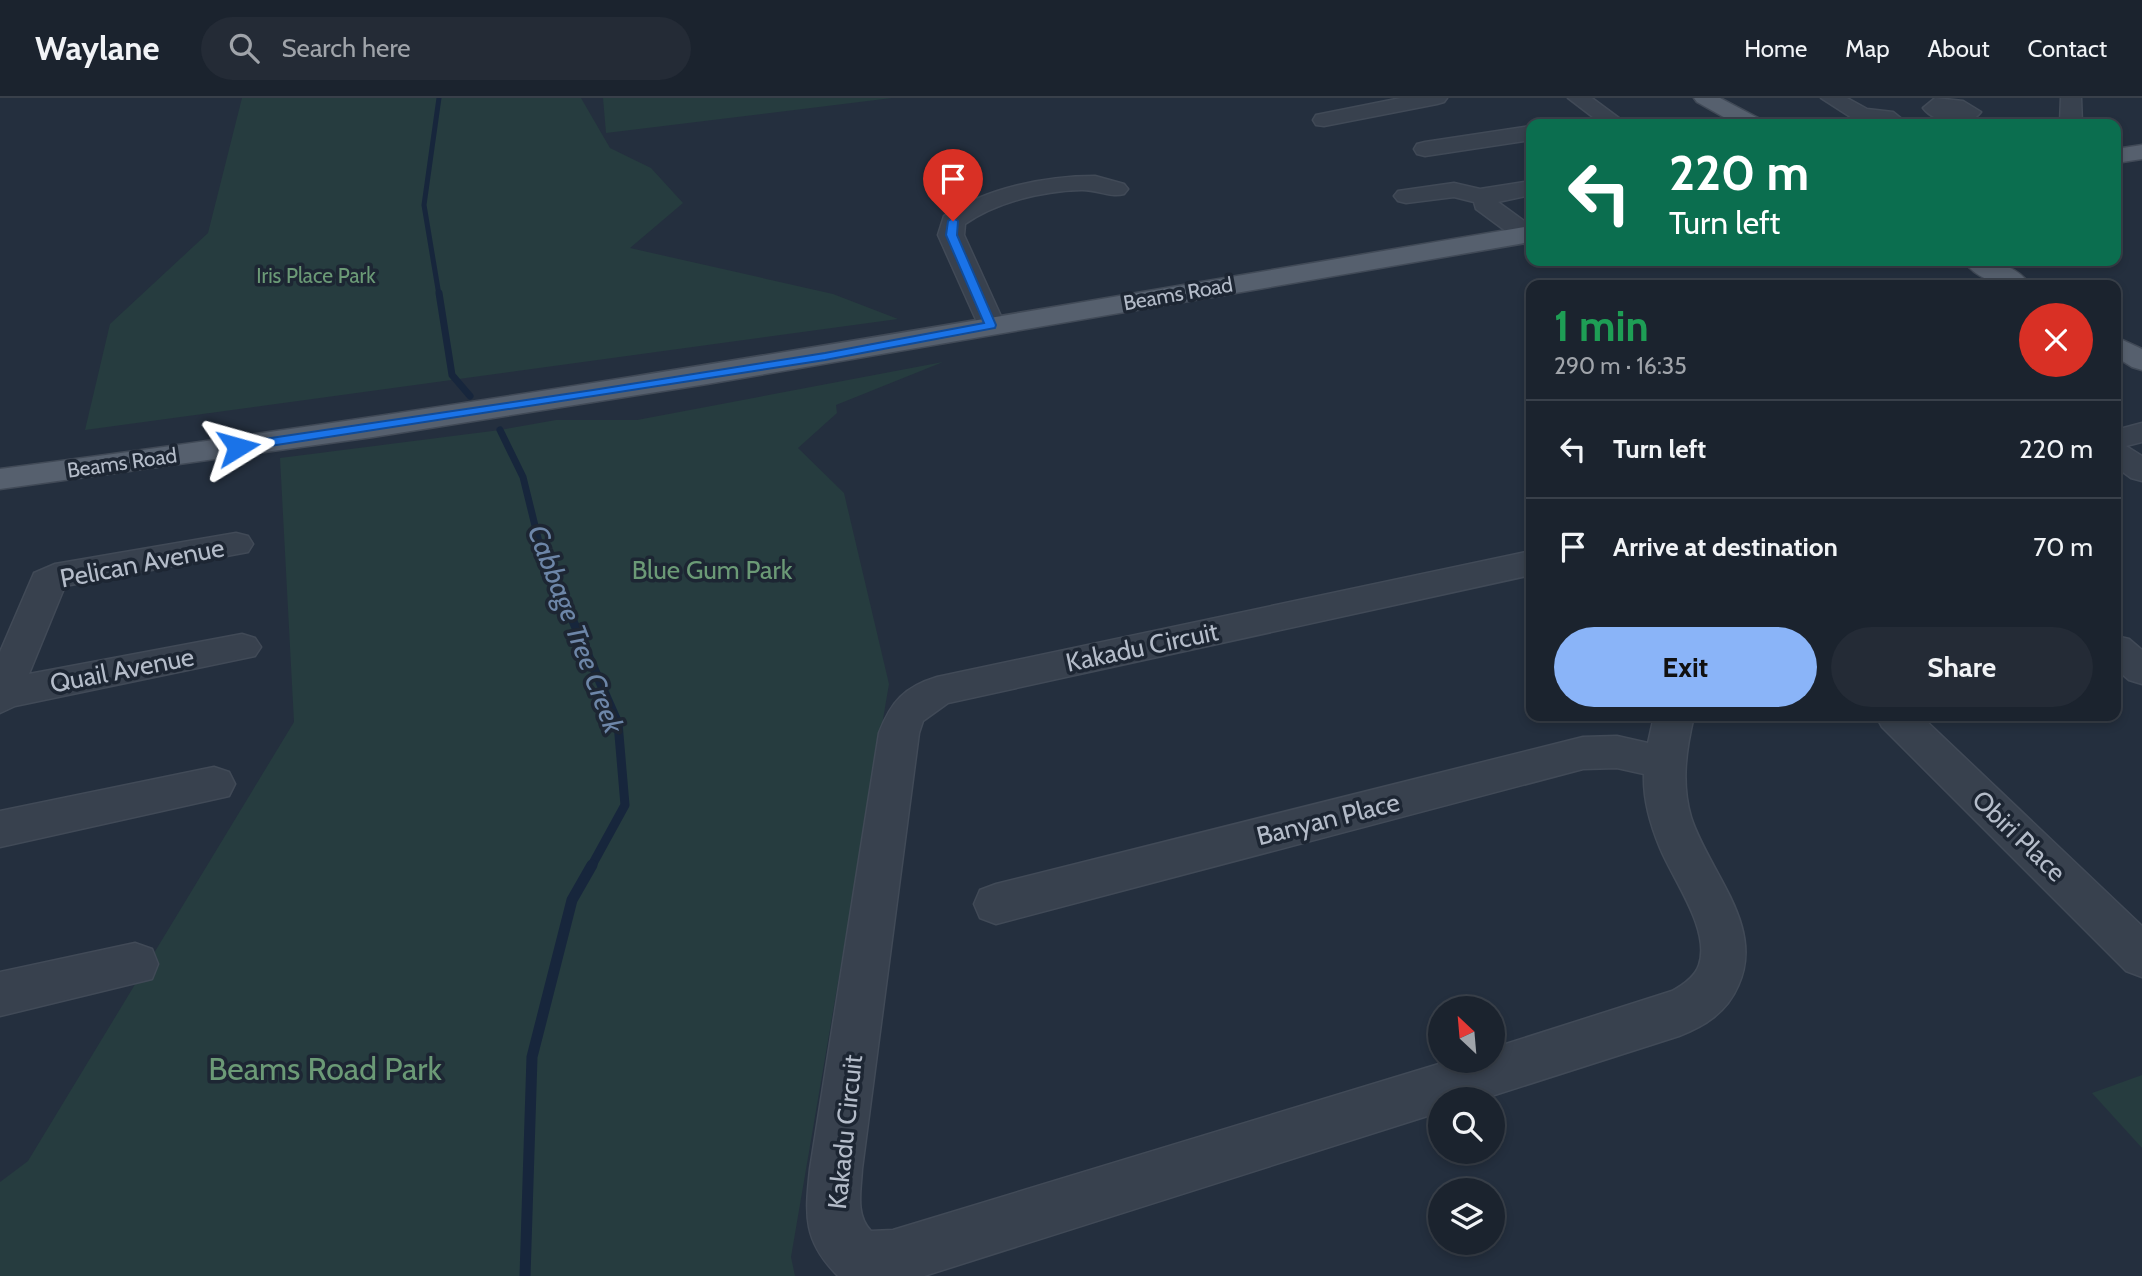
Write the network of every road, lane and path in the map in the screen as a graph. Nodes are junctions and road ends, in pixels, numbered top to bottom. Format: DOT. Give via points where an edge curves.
graph roads {
  1 [pos="1437,98"];
  2 [pos="1578,98"];
  3 [pos="1831,98"];
  4 [pos="2071,98"];
  5 [pos="1710,99"];
  6 [pos="1370,112"];
  7 [pos="1603,119"];
  8 [pos="1744,119"];
  9 [pos="1864,119"];
  10 [pos="1870,119"];
  11 [pos="1889,119"];
  12 [pos="2071,119"];
  13 [pos="1324,120"];
  14 [pos="1400,124"];
  15 [pos="1526,134"];
  16 [pos="2142,139"];
  17 [pos="1425,149"];
  18 [pos="2122,152"];
  19 [pos="1116,189"];
  20 [pos="1526,189"];
  21 [pos="1406,196"];
  22 [pos="1487,198"];
  23 [pos="1526,236"];
  24 [pos="1526,240"];
  25 [pos="1526,240"];
  26 [pos="1985,266"];
  27 [pos="2009,280"];
  28 [pos="991,325"];
  29 [pos="2121,348"];
  30 [pos="825,356"];
  31 [pos="2142,361"];
  32 [pos="2142,432"];
  33 [pos="2121,438"];
  34 [pos="2121,456"];
  35 [pos="2142,471"];
  36 [pos="0,479"];
  37 [pos="236,544"];
  38 [pos="1526,564"];
  39 [pos="242,647"];
  40 [pos="2121,653"];
  41 [pos="2142,670"];
  42 [pos="1,696"];
  43 [pos="1673,721"];
  44 [pos="1901,721"];
  45 [pos="1663,762"];
  46 [pos="214,784"];
  47 [pos="0,830"];
  48 [pos="996,904"];
  49 [pos="2142,956"];
  50 [pos="135,964"];
  51 [pos="0,994"];
  1 -- 6 [label="street" via="1391,104"];
  2 -- 7 [label="street"];
  3 -- 9 [label="street"];
  4 -- 12 [label="street"];
  5 -- 8 [label="main road"];
  6 -- 13 [label="street"];
  6 -- 14 [label="street"];
  10 -- 11 [label="street"];
  15 -- 17 [label="street"];
  16 -- 18 [label="main road"];
  19 -- 28 [label="street" via="1095,183 1038,190 989,201 953,221 951,235"];
  20 -- 22 [label="street" via="1488,194"];
  21 -- 22 [label="street" via="1454,190"];
  22 -- 23 [label="street" via="1485,204"];
  24 -- 28 [label="main road, Beams Road"];
  25 -- 30 [label="main road, Beams Road" via="890,350"];
  26 -- 27 [label="main road"];
  28 -- 30 [label="main road, Beams Road"];
  29 -- 31 [label="main road"];
  30 -- 36 [label="main road, Beams Road" via="358,430"];
  32 -- 33 [label="street"];
  34 -- 35 [label="street"];
  37 -- 42 [label="street, Pelican Avenue" via="55,576 47,582"];
  38 -- 45 [label="street, Kakadu Circuit" via="937,691 906,713 899,733 836,1169 833,1208 839,1238 860,1259 893,1258 1679,1014 1707,994 1723,964 1722,933 1669,813"];
  39 -- 42 [label="street, Quail Avenue"];
  40 -- 41 [label="street"];
  43 -- 45 [label="street, Kakadu Circuit"];
  44 -- 49 [label="street, Obiri Place"];
  45 -- 48 [label="street, Banyan Place" via="1618,752 1583,753"];
  46 -- 47 [label="street"];
  50 -- 51 [label="street"];
}
